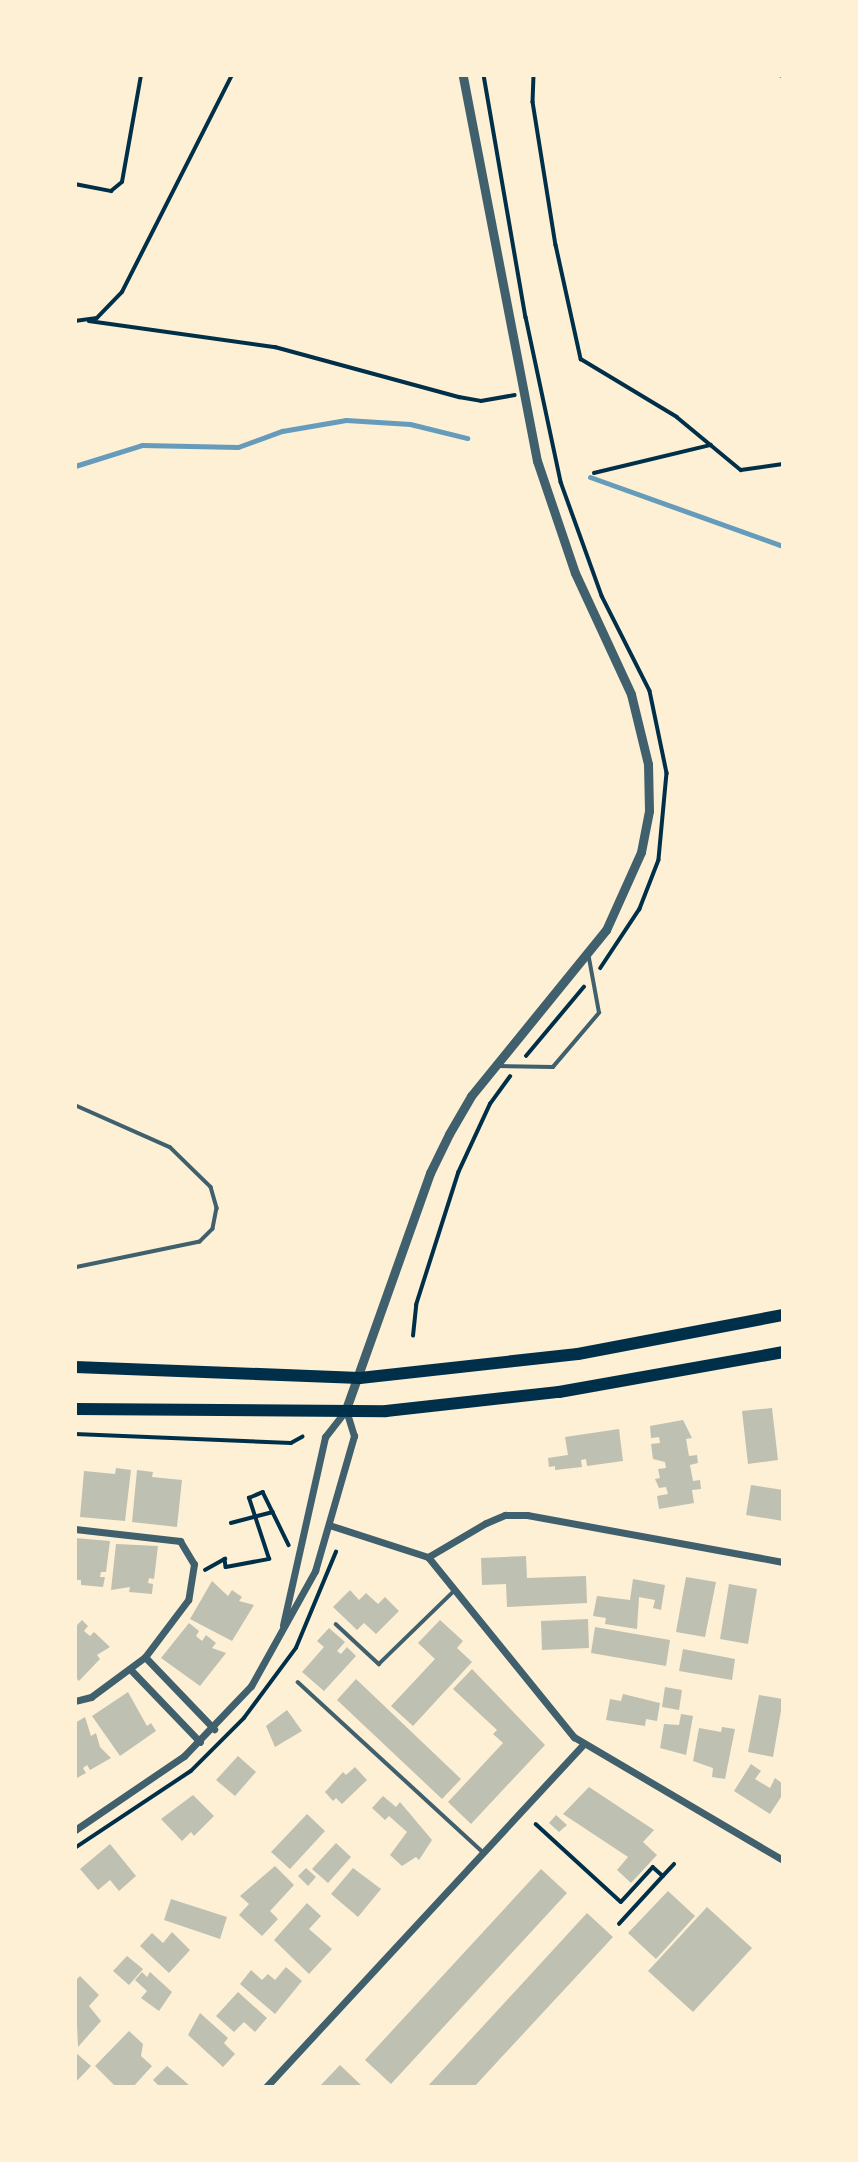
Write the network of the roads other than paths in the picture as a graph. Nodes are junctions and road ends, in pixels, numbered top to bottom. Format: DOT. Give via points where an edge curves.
graph roads {
  1 [pos="463,75"];
  2 [pos="588,953"];
  3 [pos="495,1066"];
  4 [pos="75,1105"];
  5 [pos="75,1268"];
  6 [pos="783,1315"];
  7 [pos="783,1352"];
  8 [pos="75,1367"];
  9 [pos="360,1378"];
  10 [pos="75,1409"];
  11 [pos="346,1409"];
  12 [pos="329,1525"];
  13 [pos="75,1529"];
  14 [pos="428,1557"];
  15 [pos="783,1562"];
  16 [pos="455,1590"];
  17 [pos="336,1624"];
  18 [pos="281,1635"];
  19 [pos="145,1657"];
  20 [pos="130,1669"];
  21 [pos="298,1682"];
  22 [pos="75,1700"];
  23 [pos="214,1729"];
  24 [pos="200,1742"];
  25 [pos="584,1743"];
  26 [pos="75,1830"];
  27 [pos="483,1853"];
  28 [pos="783,1860"];
  29 [pos="265,2087"];
  1 -- 2 [label="street" via="544,486 575,573 631,694 648,764 649,811 641,852 615,916"];
  2 -- 3 [label="street"];
  2 -- 3 [label="lane" via="598,1013 553,1067"];
  3 -- 9 [label="street" via="471,1096 430,1173"];
  4 -- 5 [label="lane" via="170,1147 211,1186 217,1208 213,1229 200,1242"];
  6 -- 9 [label="highway" via="578,1354"];
  7 -- 11 [label="highway" via="559,1392 386,1411"];
  8 -- 9 [label="highway"];
  9 -- 11 [label="street"];
  10 -- 11 [label="highway"];
  11 -- 12 [label="street" via="354,1436"];
  11 -- 18 [label="street" via="325,1437"];
  12 -- 14 [label="street"];
  12 -- 18 [label="street" via="315,1572"];
  13 -- 19 [label="street" via="180,1542 194,1564 188,1600"];
  14 -- 15 [label="street" via="505,1515"];
  14 -- 16 [label="street"];
  16 -- 17 [label="lane" via="379,1664"];
  16 -- 25 [label="street" via="574,1737"];
  18 -- 23 [label="street" via="251,1686"];
  19 -- 20 [label="street"];
  19 -- 23 [label="street"];
  20 -- 22 [label="street" via="91,1698"];
  20 -- 24 [label="street"];
  21 -- 27 [label="lane"];
  23 -- 24 [label="street"];
  24 -- 26 [label="street"];
  25 -- 27 [label="street"];
  25 -- 28 [label="street"];
  27 -- 29 [label="street"];
}
